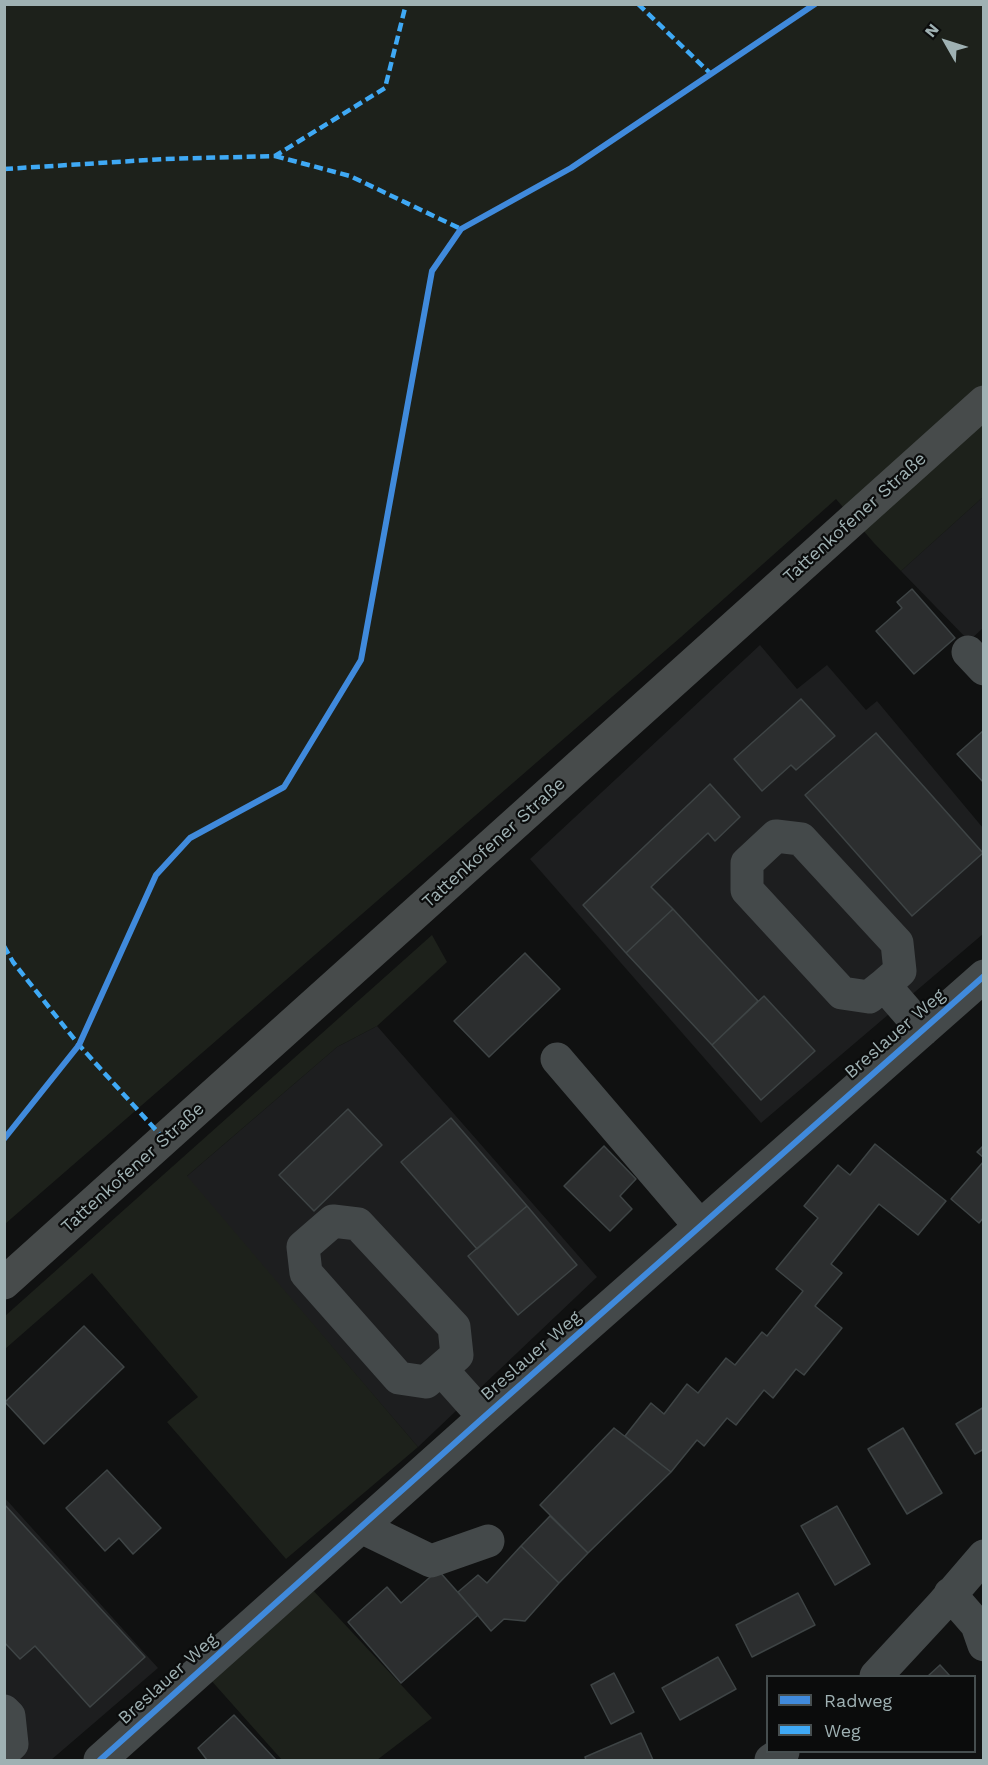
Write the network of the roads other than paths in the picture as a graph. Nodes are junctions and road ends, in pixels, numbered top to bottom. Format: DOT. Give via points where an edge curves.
graph roads {
  1 [pos="984,402"];
  2 [pos="984,976"];
  3 [pos="884,985"];
  4 [pos="923,1030"];
  5 [pos="557,1059"];
  6 [pos="700,1226"];
  7 [pos="4,1283"];
  8 [pos="441,1369"];
  9 [pos="484,1417"];
  10 [pos="361,1527"];
  11 [pos="488,1541"];
  12 [pos="984,1556"];
  13 [pos="950,1594"];
  14 [pos="984,1645"];
  15 [pos="878,1675"];
  16 [pos="4,1711"];
  17 [pos="4,1751"];
  18 [pos="100,1761"];
  1 -- 7 [label="main road, Tattenkofener Straße"];
  2 -- 4 [label="street, Breslauer Weg"];
  3 -- 3 [label="street" via="900,971 897,943 801,839 776,836 747,863 747,890 842,993 869,997"];
  3 -- 4 [label="street"];
  4 -- 6 [label="street, Breslauer Weg"];
  5 -- 6 [label="street"];
  6 -- 9 [label="street, Breslauer Weg"];
  8 -- 8 [label="street" via="457,1355 454,1327 357,1224 333,1221 303,1247 306,1273 399,1378 426,1382"];
  8 -- 9 [label="street"];
  9 -- 10 [label="street, Breslauer Weg"];
  10 -- 11 [label="street" via="431,1561"];
  10 -- 18 [label="street, Breslauer Weg"];
  12 -- 13 [label="street"];
  13 -- 14 [label="street" via="977,1625"];
  13 -- 15 [label="street"];
  16 -- 17 [label="street" via="9,1716 12,1744"];
}
